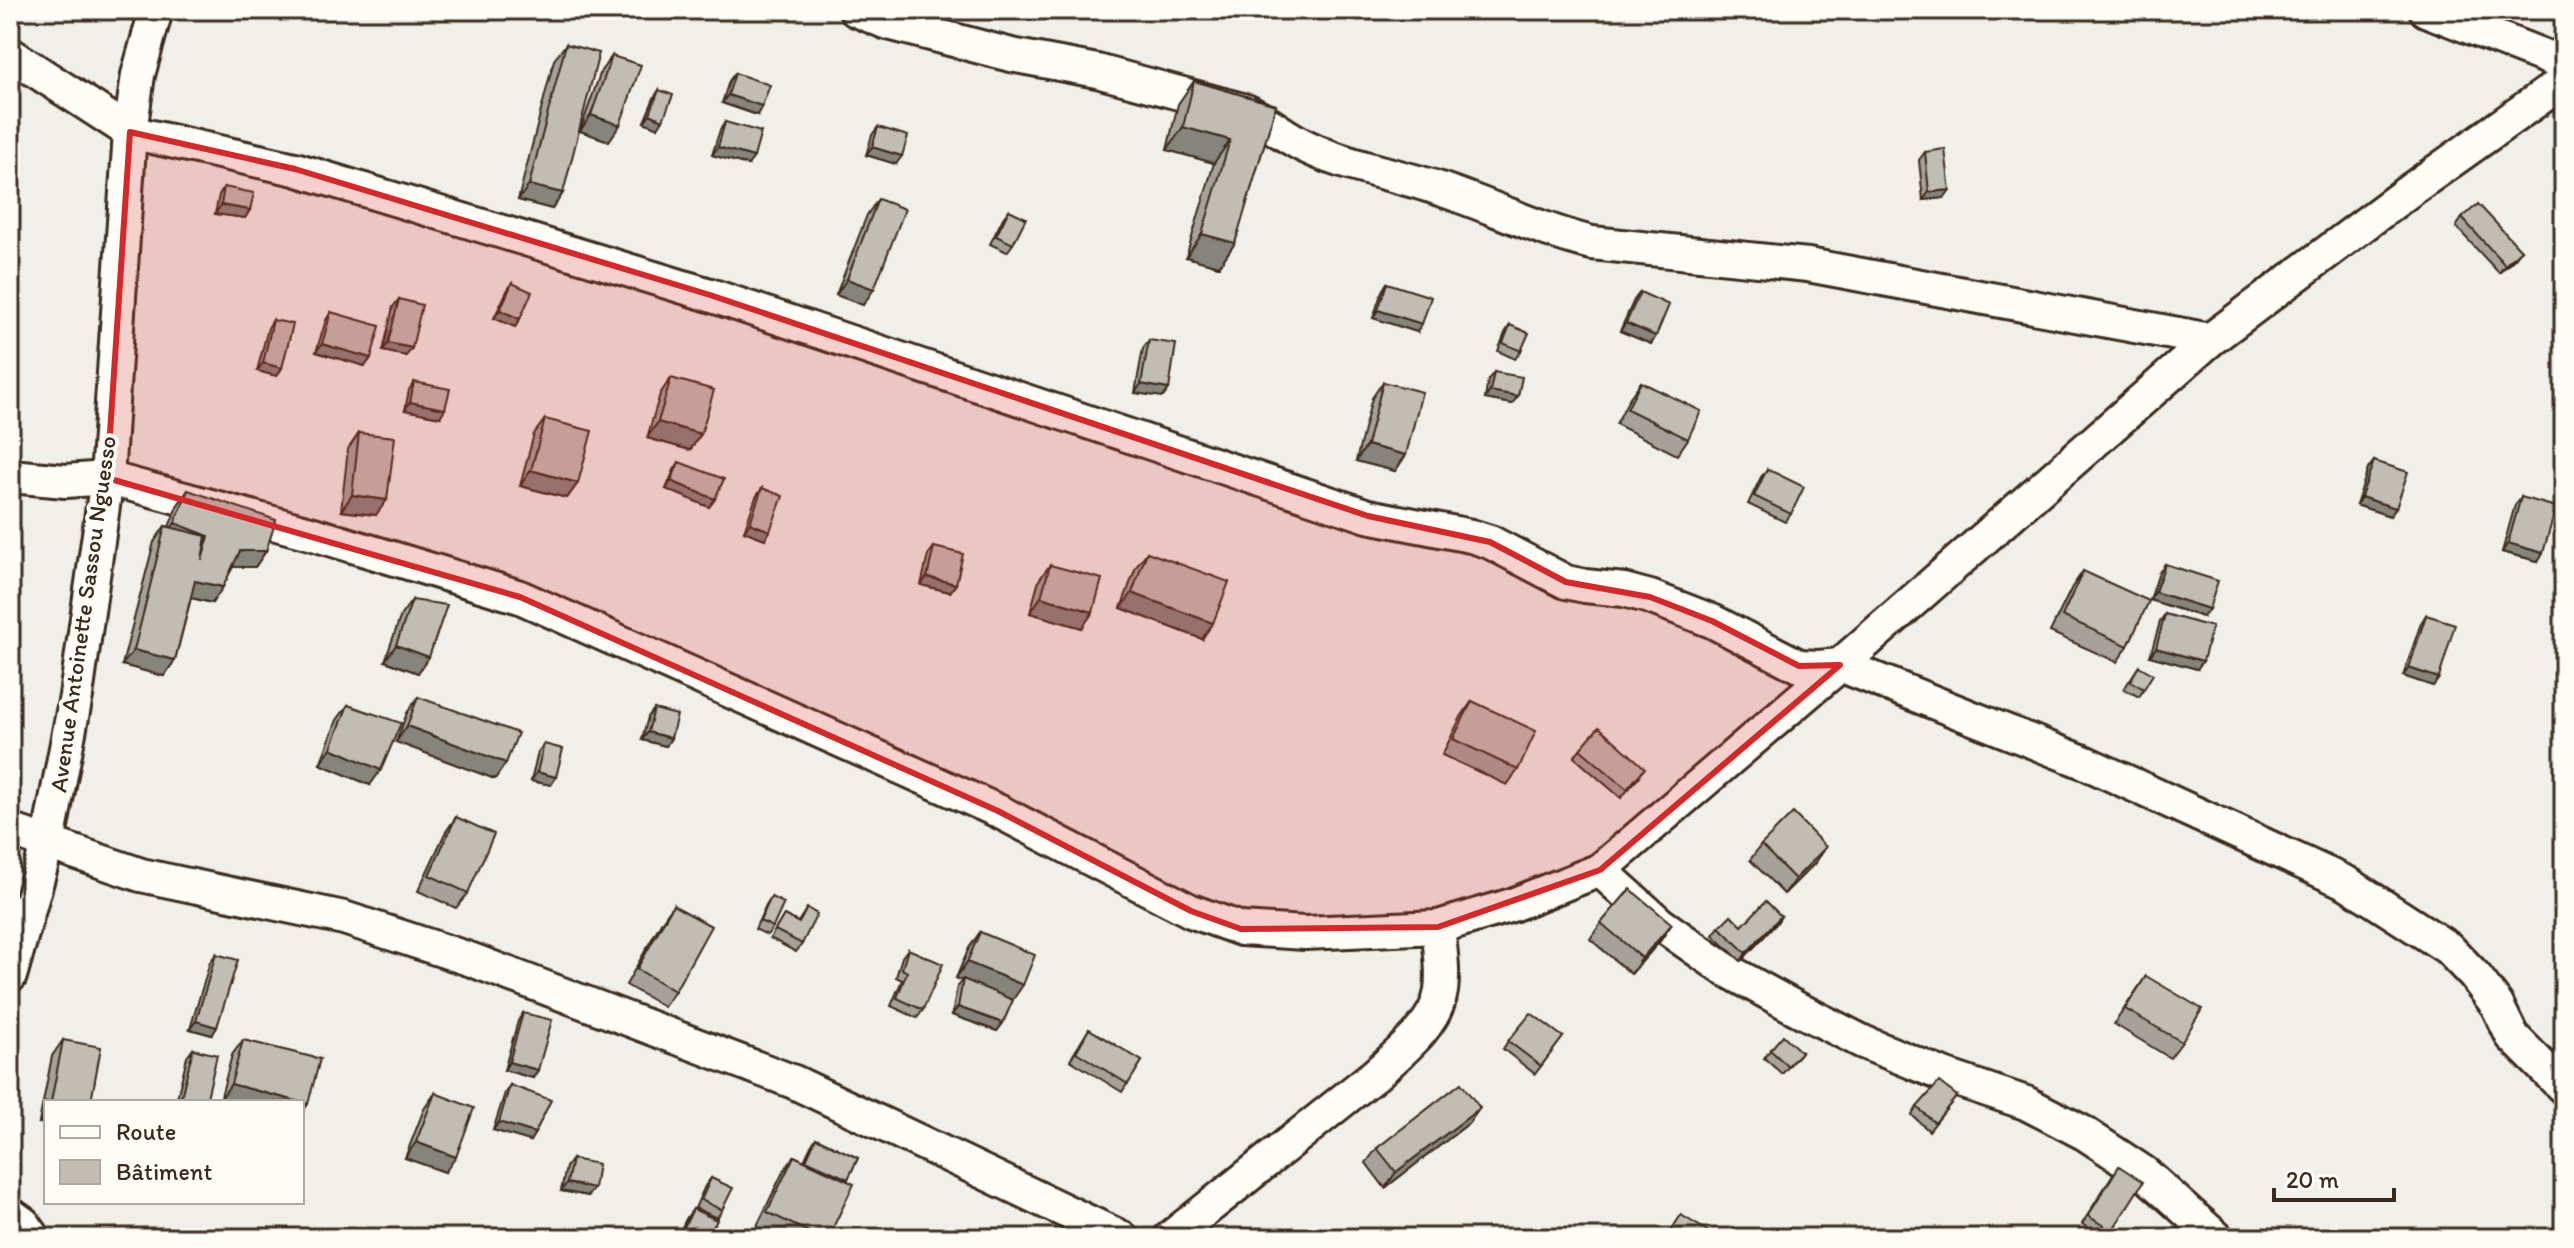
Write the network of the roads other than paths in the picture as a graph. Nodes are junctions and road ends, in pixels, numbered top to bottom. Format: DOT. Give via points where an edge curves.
graph roads {
  1 [pos="156,10"];
  2 [pos="856,10"];
  3 [pos="2426,10"];
  4 [pos="10,54"];
  5 [pos="2564,64"];
  6 [pos="2564,81"];
  7 [pos="130,132"];
  8 [pos="2210,340"];
  9 [pos="10,476"];
  10 [pos="107,478"];
  11 [pos="1840,665"];
  12 [pos="10,830"];
  13 [pos="48,842"];
  14 [pos="1600,870"];
  15 [pos="1438,927"];
  16 [pos="10,976"];
  17 [pos="2564,1088"];
  18 [pos="10,1214"];
  19 [pos="34,1238"];
  20 [pos="1122,1238"];
  21 [pos="1170,1238"];
  22 [pos="2217,1238"];
  1 -- 7 [label="street, Avenue Antoinette Sassou Nguesso" via="138,75"];
  2 -- 8 [label="street" via="1011,55 1097,71 1246,111 1335,159 1436,188 1563,236 1808,265"];
  3 -- 5 [label="street"];
  4 -- 7 [label="street"];
  6 -- 8 [label="street"];
  7 -- 10 [label="street, Avenue Antoinette Sassou Nguesso"];
  7 -- 11 [label="street" via="295,169 710,295 1368,516 1490,542 1566,582 1624,590 1712,621 1799,666"];
  8 -- 11 [label="street"];
  9 -- 10 [label="street"];
  10 -- 13 [label="street, Avenue Antoinette Sassou Nguesso" via="76,696"];
  10 -- 15 [label="street" via="520,597 998,811 1191,911 1241,929 1305,933"];
  11 -- 14 [label="street"];
  11 -- 17 [label="street" via="2086,763 2347,883 2448,948 2497,1005 2512,1036"];
  12 -- 13 [label="street"];
  13 -- 16 [label="street, Avenue Antoinette Sassou Nguesso"];
  13 -- 20 [label="street" via="141,875 344,918 472,960 794,1082"];
  14 -- 15 [label="street"];
  14 -- 22 [label="street" via="1659,923 1723,968 1796,1008 1863,1042 2026,1103 2084,1133 2143,1172"];
  15 -- 21 [label="street" via="1441,989 1436,1008 1421,1029 1376,1074"];
  18 -- 19 [label="street"];
}
